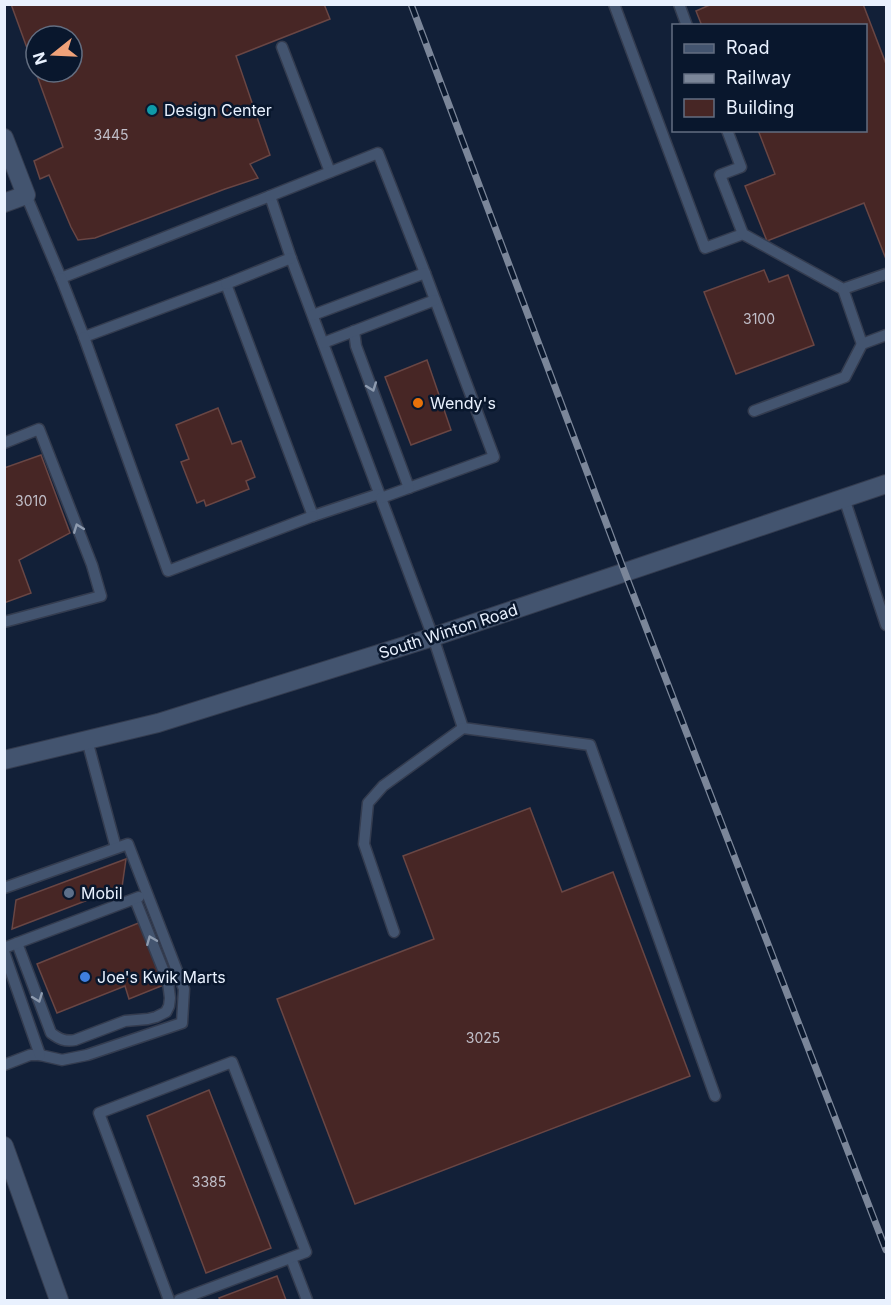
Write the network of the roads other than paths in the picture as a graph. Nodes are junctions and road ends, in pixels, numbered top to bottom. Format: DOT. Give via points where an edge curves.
graph roads {
  1 [pos="614,4"];
  2 [pos="679,4"];
  3 [pos="686,24"];
  4 [pos="282,47"];
  5 [pos="728,132"];
  6 [pos="4,138"];
  7 [pos="330,172"];
  8 [pos="26,195"];
  9 [pos="270,196"];
  10 [pos="4,204"];
  11 [pos="743,234"];
  12 [pos="291,258"];
  13 [pos="425,273"];
  14 [pos="886,274"];
  15 [pos="61,278"];
  16 [pos="226,284"];
  17 [pos="843,289"];
  18 [pos="435,300"];
  19 [pos="313,315"];
  20 [pos="354,331"];
  21 [pos="886,336"];
  22 [pos="84,337"];
  23 [pos="323,343"];
  24 [pos="862,344"];
  25 [pos="754,411"];
  26 [pos="4,443"];
  27 [pos="886,484"];
  28 [pos="409,488"];
  29 [pos="380,496"];
  30 [pos="844,498"];
  31 [pos="313,516"];
  32 [pos="4,622"];
  33 [pos="886,626"];
  34 [pos="433,637"];
  35 [pos="463,728"];
  36 [pos="87,740"];
  37 [pos="4,760"];
  38 [pos="116,848"];
  39 [pos="4,888"];
  40 [pos="147,894"];
  41 [pos="135,899"];
  42 [pos="394,932"];
  43 [pos="17,943"];
  44 [pos="4,950"];
  45 [pos="40,1055"];
  46 [pos="4,1065"];
  47 [pos="715,1096"];
  48 [pos="4,1146"];
  49 [pos="291,1258"];
  50 [pos="59,1300"];
  51 [pos="169,1300"];
  52 [pos="179,1300"];
  53 [pos="307,1300"];
  1 -- 11 [label="lane" via="705,248"];
  2 -- 3 [label="lane"];
  4 -- 7 [label="lane"];
  5 -- 11 [label="lane" via="741,166 720,175"];
  6 -- 8 [label="main road"];
  7 -- 9 [label="lane"];
  7 -- 13 [label="lane" via="378,153"];
  8 -- 10 [label="main road"];
  8 -- 15 [label="lane"];
  9 -- 12 [label="lane"];
  9 -- 15 [label="lane"];
  11 -- 17 [label="lane"];
  12 -- 16 [label="lane"];
  12 -- 19 [label="lane"];
  13 -- 18 [label="lane"];
  13 -- 19 [label="lane"];
  14 -- 17 [label="lane"];
  15 -- 22 [label="lane"];
  16 -- 22 [label="lane"];
  16 -- 31 [label="lane"];
  17 -- 24 [label="lane"];
  18 -- 20 [label="lane"];
  18 -- 28 [label="lane" via="494,457"];
  19 -- 23 [label="lane"];
  20 -- 23 [label="lane"];
  20 -- 28 [label="lane, one-way" via="356,346"];
  21 -- 24 [label="lane"];
  22 -- 31 [label="lane" via="168,571"];
  23 -- 29 [label="lane"];
  24 -- 25 [label="lane" via="845,377"];
  32 -- 26 [label="lane, one-way" via="101,596 39,429"];
  27 -- 30 [label="main road, South Winton Road"];
  28 -- 29 [label="lane"];
  29 -- 31 [label="lane"];
  29 -- 34 [label="lane"];
  30 -- 33 [label="lane"];
  30 -- 34 [label="main road, South Winton Road"];
  34 -- 35 [label="lane"];
  34 -- 36 [label="main road, South Winton Road" via="158,723"];
  35 -- 42 [label="lane" via="382,786 368,804 364,844"];
  35 -- 47 [label="lane" via="590,745"];
  36 -- 37 [label="main road, South Winton Road"];
  36 -- 38 [label="lane"];
  38 -- 39 [label="lane"];
  38 -- 40 [label="lane" via="128,844"];
  40 -- 41 [label="lane"];
  40 -- 45 [label="lane" via="184,989 182,1023 87,1055 62,1060"];
  41 -- 43 [label="lane"];
  43 -- 41 [label="lane, one-way" via="51,1033 58,1038 67,1042 125,1021 156,1017 169,1006 168,982"];
  43 -- 44 [label="lane"];
  44 -- 45 [label="lane"];
  45 -- 46 [label="lane"];
  48 -- 50 [label="main road"];
  49 -- 51 [label="lane" via="306,1252 232,1062 99,1113"];
  49 -- 52 [label="lane"];
  49 -- 53 [label="lane"];
}
